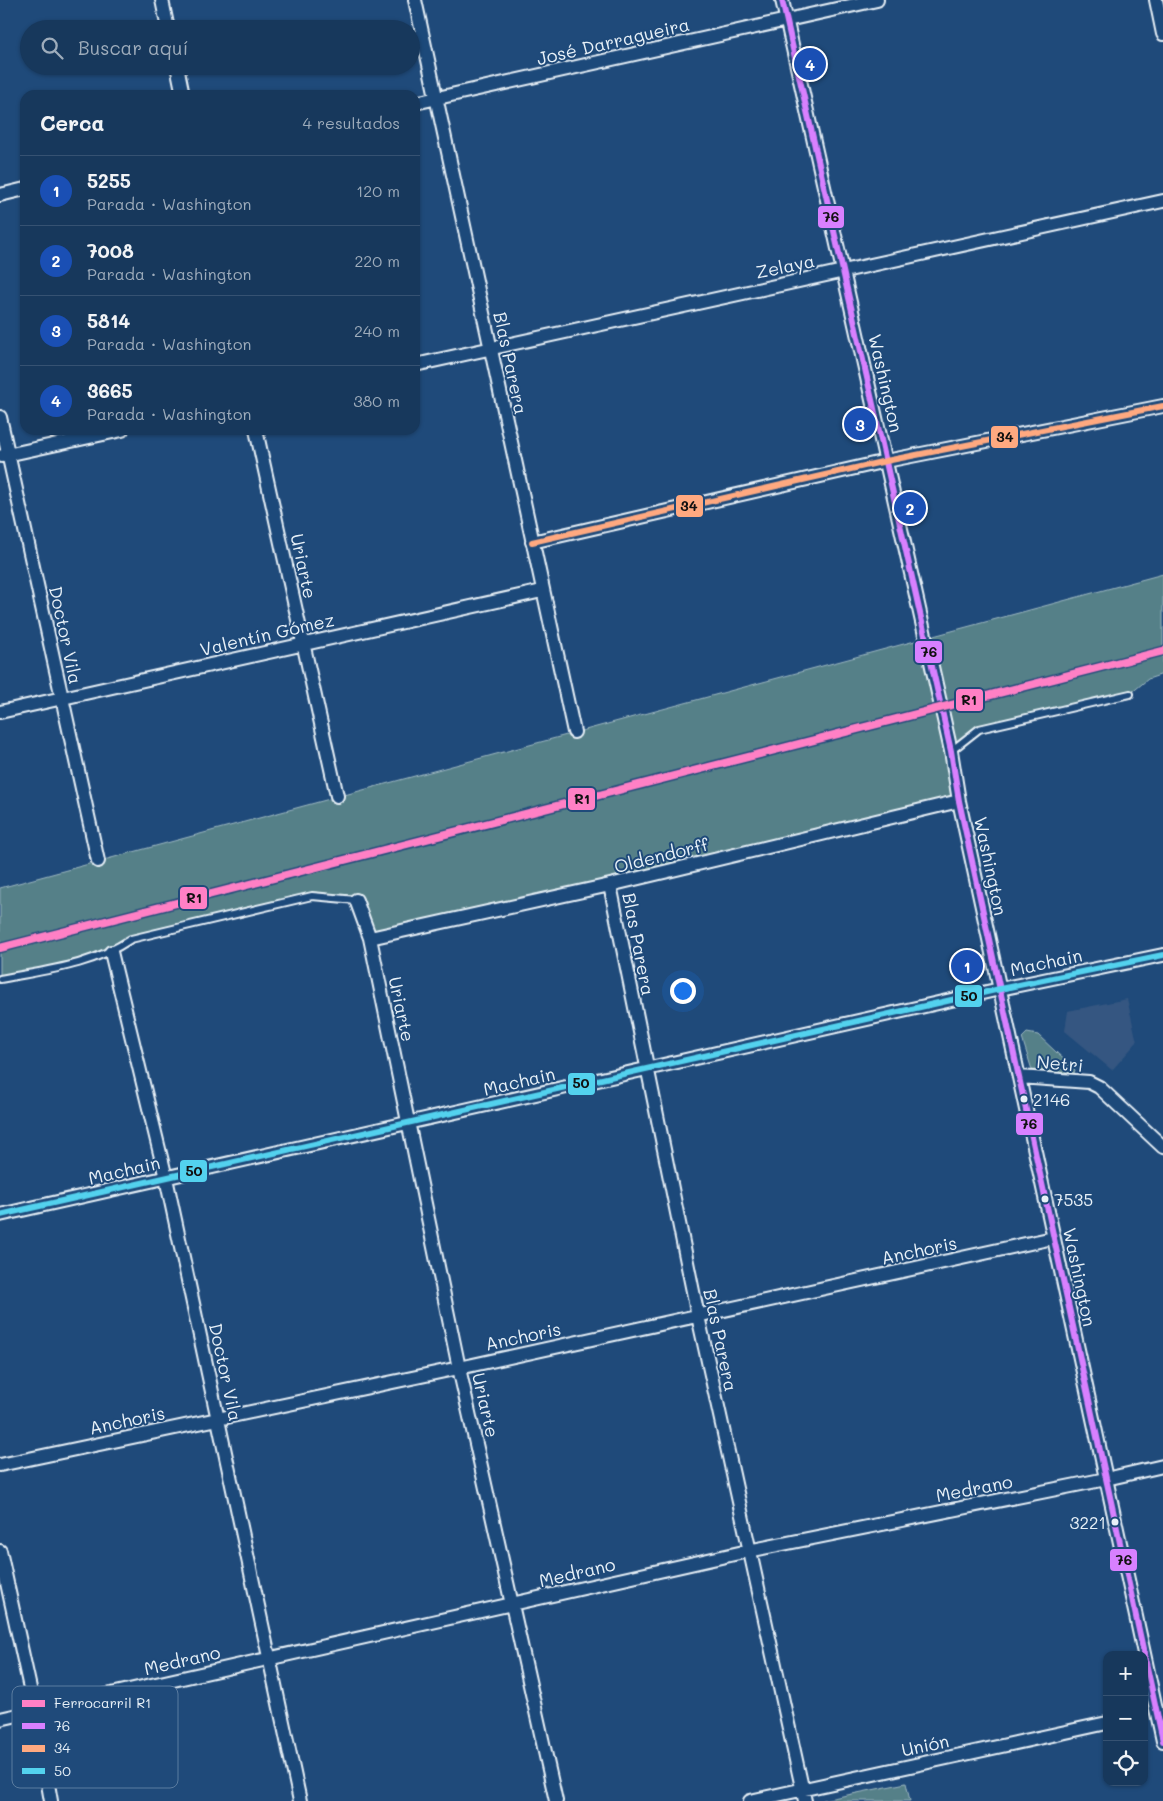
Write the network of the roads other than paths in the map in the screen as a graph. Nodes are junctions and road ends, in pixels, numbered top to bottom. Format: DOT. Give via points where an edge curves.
graph roads {
  1 [pos="162,0"];
  2 [pos="415,0"];
  3 [pos="782,0"];
  4 [pos="877,0"];
  5 [pos="1156,0"];
  6 [pos="166,20"];
  7 [pos="419,20"];
  8 [pos="787,20"];
  9 [pos="420,23"];
  10 [pos="1163,34"];
  11 [pos="179,75"];
  12 [pos="182,90"];
  13 [pos="436,98"];
  14 [pos="420,102"];
  15 [pos="20,190"];
  16 [pos="0,195"];
  17 [pos="1163,200"];
  18 [pos="843,271"];
  19 [pos="490,349"];
  20 [pos="420,364"];
  21 [pos="1163,406"];
  22 [pos="0,417"];
  23 [pos="99,435"];
  24 [pos="257,435"];
  25 [pos="4,456"];
  26 [pos="886,461"];
  27 [pos="532,542"];
  28 [pos="542,591"];
  29 [pos="303,644"];
  30 [pos="1130,694"];
  31 [pos="62,698"];
  32 [pos="0,712"];
  33 [pos="574,732"];
  34 [pos="951,751"];
  35 [pos="337,796"];
  36 [pos="959,801"];
  37 [pos="98,861"];
  38 [pos="610,885"];
  39 [pos="356,900"];
  40 [pos="370,938"];
  41 [pos="111,952"];
  42 [pos="1163,955"];
  43 [pos="0,979"];
  44 [pos="1000,989"];
  45 [pos="646,1070"];
  46 [pos="1019,1077"];
  47 [pos="408,1124"];
  48 [pos="1163,1147"];
  49 [pos="166,1178"];
  50 [pos="0,1215"];
  51 [pos="1054,1238"];
  52 [pos="698,1316"];
  53 [pos="459,1368"];
  54 [pos="218,1419"];
  55 [pos="0,1466"];
  56 [pos="1163,1466"];
  57 [pos="1106,1479"];
  58 [pos="0,1551"];
  59 [pos="748,1551"];
  60 [pos="513,1604"];
  61 [pos="270,1658"];
  62 [pos="30,1686"];
  63 [pos="146,1686"];
  64 [pos="1150,1713"];
  65 [pos="1103,1724"];
  66 [pos="1163,1741"];
  67 [pos="49,1788"];
  68 [pos="804,1795"];
  69 [pos="51,1801"];
  70 [pos="300,1801"];
  71 [pos="556,1801"];
  72 [pos="750,1801"];
  1 -- 6 [label="street"];
  2 -- 7 [label="street, Blas Parera"];
  3 -- 8 [label="street, Washington"];
  4 -- 8 [label="street, José Darragueira"];
  5 -- 10 [label="street"];
  8 -- 13 [label="street, José Darragueira"];
  8 -- 18 [label="street, Washington"];
  9 -- 13 [label="street, Blas Parera"];
  11 -- 12 [label="street"];
  13 -- 14 [label="street, José Darragueira"];
  13 -- 19 [label="street, Blas Parera"];
  15 -- 16 [label="street"];
  17 -- 18 [label="street, Zelaya"];
  18 -- 19 [label="street, Zelaya"];
  18 -- 26 [label="street, Washington"];
  19 -- 20 [label="street, Zelaya"];
  19 -- 27 [label="street, Blas Parera"];
  21 -- 26 [label="street"];
  22 -- 25 [label="street, Doctor Vila"];
  23 -- 25 [label="street"];
  24 -- 29 [label="street, Uriarte"];
  25 -- 31 [label="street, Doctor Vila"];
  26 -- 27 [label="street"];
  26 -- 34 [label="street, Washington"];
  27 -- 28 [label="street, Blas Parera"];
  28 -- 29 [label="street, Valentín Gómez"];
  28 -- 33 [label="street, Blas Parera"];
  29 -- 31 [label="street, Valentín Gómez"];
  29 -- 35 [label="street, Uriarte"];
  30 -- 34 [label="lane" via="979,729"];
  31 -- 32 [label="street, Valentín Gómez"];
  31 -- 37 [label="street, Doctor Vila"];
  34 -- 36 [label="street, Washington"];
  36 -- 38 [label="street, Oldendorff"];
  36 -- 44 [label="street, Washington"];
  38 -- 40 [label="street, Oldendorff"];
  38 -- 45 [label="street, Blas Parera"];
  39 -- 40 [label="street, Uriarte"];
  39 -- 41 [label="lane" via="312,896 131,939"];
  40 -- 47 [label="street, Uriarte"];
  41 -- 43 [label="lane" via="81,964"];
  41 -- 49 [label="street, Doctor Vila"];
  42 -- 44 [label="street, Machain"];
  44 -- 45 [label="street, Machain"];
  44 -- 46 [label="street, Washington"];
  45 -- 47 [label="street, Machain"];
  45 -- 52 [label="street, Blas Parera"];
  46 -- 48 [label="street, Netri" via="1088,1082 1099,1087"];
  46 -- 51 [label="street, Washington"];
  47 -- 49 [label="street, Machain"];
  47 -- 53 [label="street, Uriarte"];
  49 -- 50 [label="street, Machain"];
  49 -- 54 [label="street, Doctor Vila"];
  51 -- 52 [label="street, Anchoris"];
  51 -- 57 [label="street, Washington"];
  52 -- 53 [label="street, Anchoris"];
  52 -- 59 [label="street, Blas Parera"];
  53 -- 54 [label="street, Anchoris"];
  53 -- 60 [label="street, Uriarte"];
  54 -- 55 [label="street, Anchoris"];
  54 -- 61 [label="street, Doctor Vila"];
  56 -- 57 [label="street, Medrano"];
  57 -- 59 [label="street, Medrano"];
  57 -- 64 [label="street, Washington"];
  58 -- 62 [label="street"];
  59 -- 60 [label="street, Medrano"];
  59 -- 68 [label="street, Blas Parera"];
  60 -- 61 [label="street, Medrano"];
  60 -- 71 [label="street, Uriarte"];
  61 -- 63 [label="street, Medrano"];
  61 -- 70 [label="street, Doctor Vila"];
  64 -- 66 [label="street, Washington"];
  65 -- 68 [label="street, Unión"];
  67 -- 69 [label="street"];
  68 -- 72 [label="street, Unión"];
}
